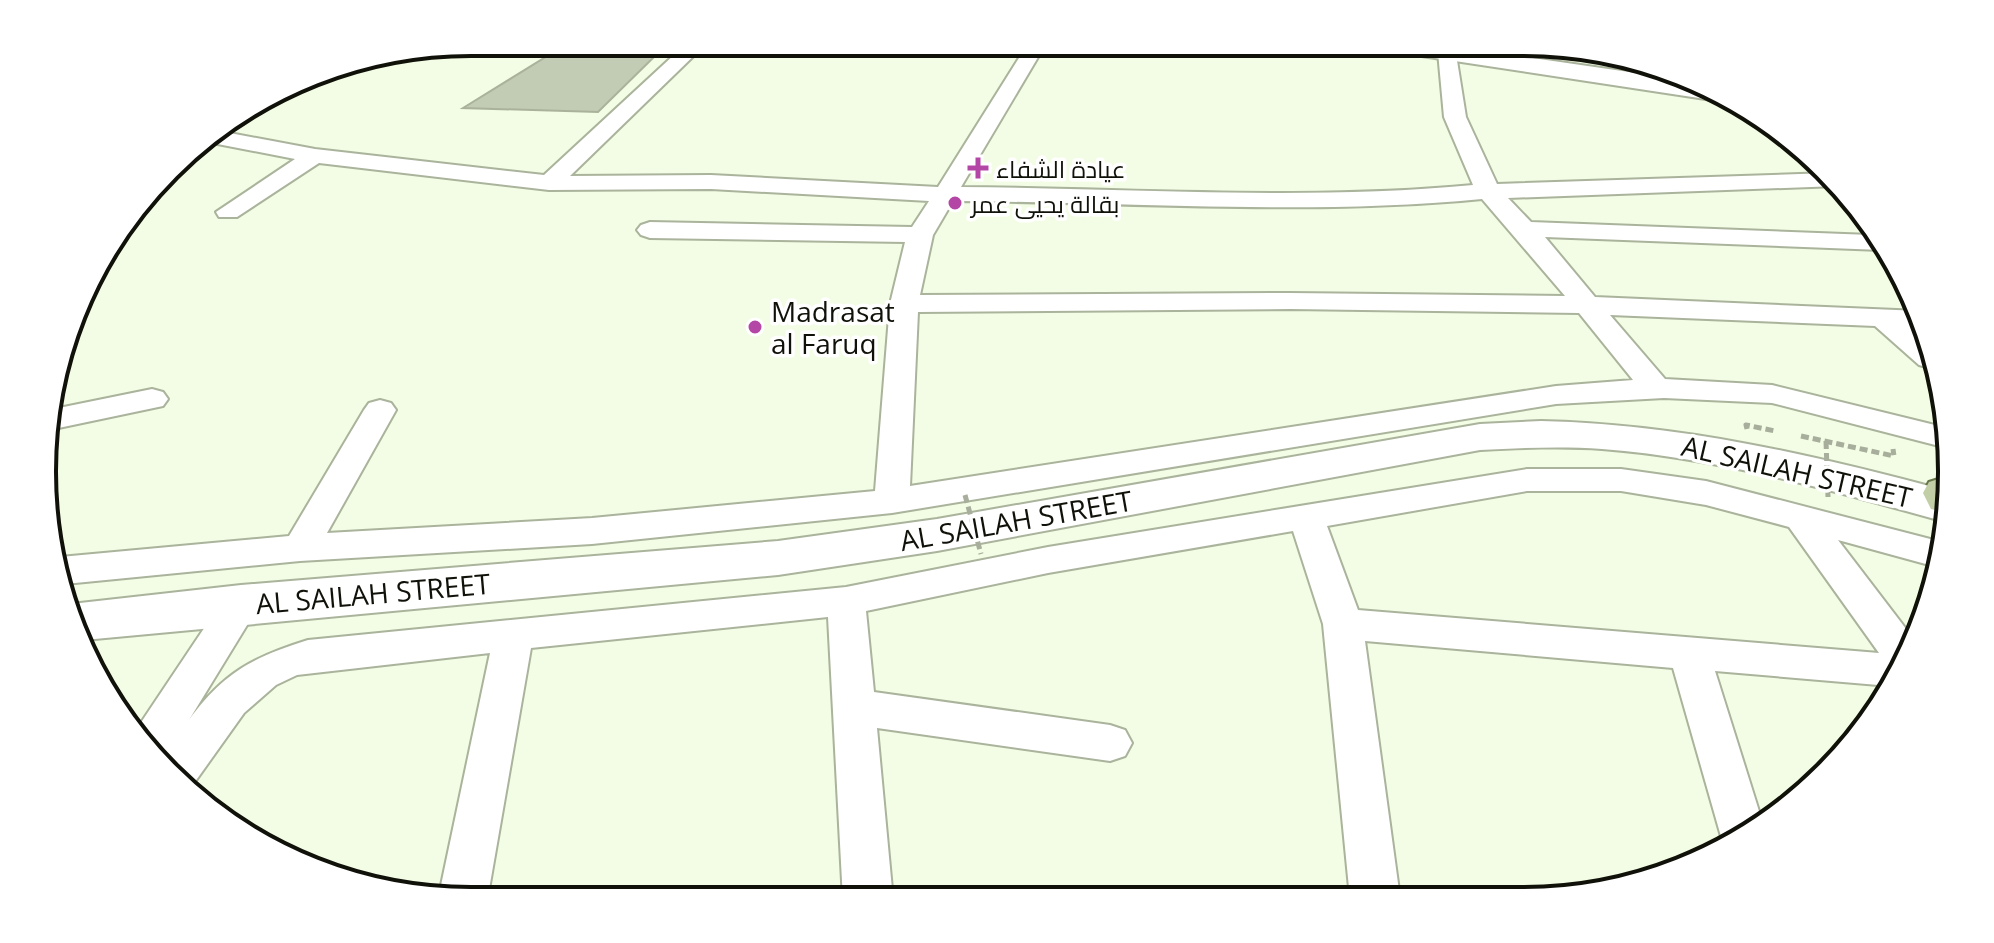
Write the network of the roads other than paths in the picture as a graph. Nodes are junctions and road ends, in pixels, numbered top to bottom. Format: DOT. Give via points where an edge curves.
graph roads {
  1 [pos="684,56"];
  2 [pos="1029,56"];
  3 [pos="1448,56"];
  4 [pos="1481,56"];
  5 [pos="1651,76"];
  6 [pos="224,139"];
  7 [pos="315,156"];
  8 [pos="1818,180"];
  9 [pos="549,183"];
  10 [pos="1488,191"];
  11 [pos="942,194"];
  12 [pos="228,212"];
  13 [pos="1524,229"];
  14 [pos="650,230"];
  15 [pos="920,235"];
  16 [pos="1869,243"];
  17 [pos="904,304"];
  18 [pos="1585,305"];
  19 [pos="1885,320"];
  20 [pos="1909,320"];
  21 [pos="1920,350"];
  22 [pos="1657,389"];
  23 [pos="152,399"];
  24 [pos="380,410"];
  25 [pos="60,418"];
  26 [pos="1936,436"];
  27 [pos="892,501"];
  28 [pos="1936,504"];
  29 [pos="1815,508"];
  30 [pos="1306,517"];
  31 [pos="300,548"];
  32 [pos="1930,552"];
  33 [pos="68,570"];
  34 [pos="846,601"];
  35 [pos="241,604"];
  36 [pos="84,620"];
  37 [pos="1343,624"];
  38 [pos="514,634"];
  39 [pos="1899,647"];
  40 [pos="1689,652"];
  41 [pos="1887,670"];
  42 [pos="854,707"];
  43 [pos="154,739"];
  44 [pos="1110,743"];
  45 [pos="182,768"];
  46 [pos="1740,825"];
  47 [pos="465,887"];
  48 [pos="867,887"];
  49 [pos="1374,887"];
  1 -- 9 [label="street"];
  2 -- 11 [label="street"];
  3 -- 10 [label="street" via="1455,117"];
  4 -- 5 [label="street"];
  6 -- 7 [label="street"];
  7 -- 9 [label="street"];
  7 -- 12 [label="street"];
  8 -- 10 [label="street"];
  9 -- 11 [label="street" via="711,182"];
  10 -- 11 [label="street" via="1300,202"];
  10 -- 13 [label="street"];
  11 -- 15 [label="street"];
  13 -- 16 [label="street"];
  13 -- 18 [label="street"];
  14 -- 15 [label="street"];
  15 -- 17 [label="street"];
  17 -- 18 [label="street"];
  17 -- 27 [label="street"];
  18 -- 19 [label="street"];
  18 -- 22 [label="street"];
  19 -- 20 [label="street"];
  19 -- 21 [label="street"];
  22 -- 26 [label="street" via="1774,395"];
  22 -- 27 [label="street" via="1556,395"];
  23 -- 25 [label="street"];
  24 -- 31 [label="street"];
  27 -- 31 [label="street" via="592,531"];
  28 -- 35 [label="main road, AL SAILAH STREET" via="1749,454 1646,438 1520,433 792,556"];
  29 -- 30 [label="street" via="1573,478 1527,480"];
  29 -- 32 [label="street"];
  29 -- 39 [label="street"];
  30 -- 34 [label="street" via="1048,560"];
  30 -- 37 [label="street"];
  31 -- 33 [label="street"];
  34 -- 38 [label="street"];
  34 -- 42 [label="street"];
  35 -- 36 [label="main road, AL SAILAH STREET"];
  35 -- 43 [label="street"];
  37 -- 40 [label="street"];
  37 -- 49 [label="street"];
  38 -- 45 [label="street" via="308,656 267,670 231,696"];
  38 -- 47 [label="street"];
  40 -- 41 [label="street"];
  40 -- 46 [label="street"];
  42 -- 44 [label="street"];
  42 -- 48 [label="street"];
}
